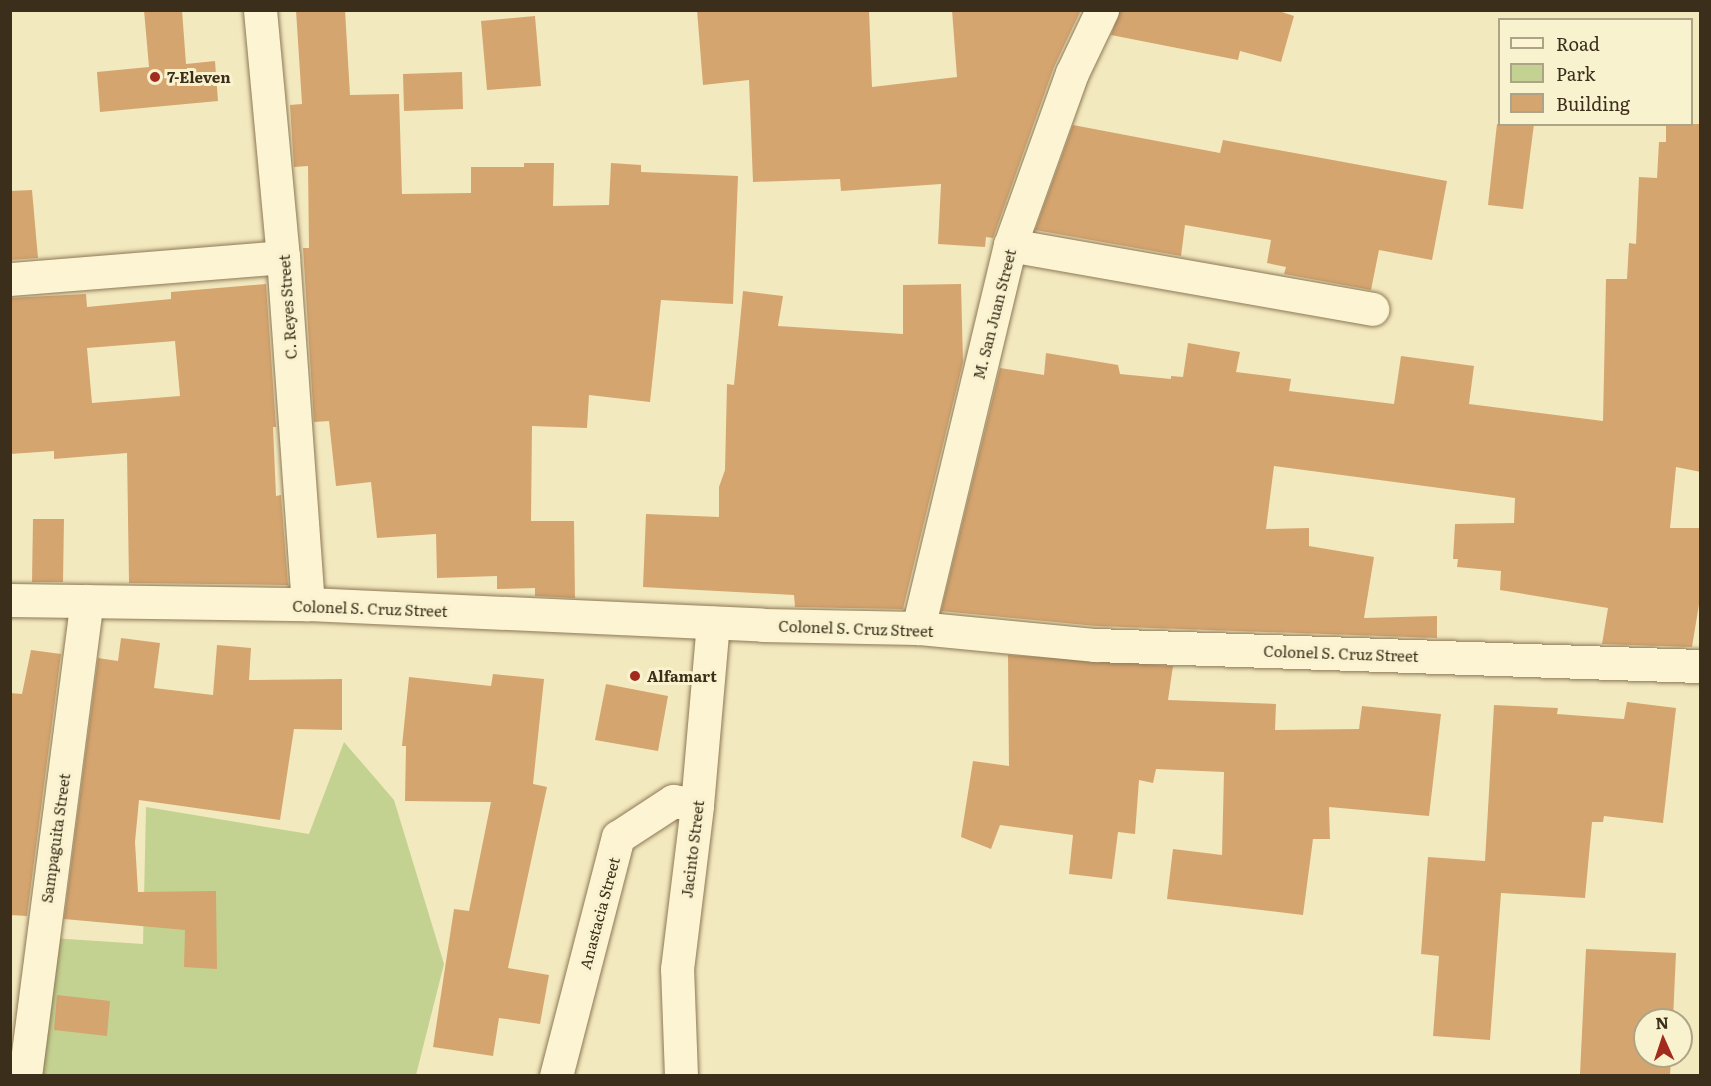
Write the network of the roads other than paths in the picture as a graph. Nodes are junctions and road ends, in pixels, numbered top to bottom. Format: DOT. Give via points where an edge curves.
graph roads {
  1 [pos="260,10"];
  2 [pos="1102,10"];
  3 [pos="1010,245"];
  4 [pos="283,256"];
  5 [pos="10,279"];
  6 [pos="1372,309"];
  7 [pos="10,600"];
  8 [pos="87,601"];
  9 [pos="308,604"];
  10 [pos="713,623"];
  11 [pos="918,628"];
  12 [pos="1701,666"];
  13 [pos="697,805"];
  14 [pos="25,1076"];
  15 [pos="556,1076"];
  16 [pos="681,1076"];
  1 -- 4 [label="street, C. Reyes Street"];
  2 -- 3 [label="street, M. San Juan Street" via="1072,72"];
  3 -- 6 [label="street"];
  3 -- 11 [label="street, M. San Juan Street"];
  4 -- 5 [label="street"];
  4 -- 9 [label="street, C. Reyes Street"];
  7 -- 8 [label="street, Colonel S. Cruz Street"];
  8 -- 9 [label="street, Colonel S. Cruz Street"];
  8 -- 14 [label="street, Sampaguita Street"];
  9 -- 10 [label="street, Colonel S. Cruz Street"];
  10 -- 11 [label="street, Colonel S. Cruz Street"];
  10 -- 13 [label="street, Jacinto Street"];
  11 -- 12 [label="street, Colonel S. Cruz Street" via="1095,645"];
  13 -- 15 [label="street, Anastacia Street" via="673,801 618,837"];
  13 -- 16 [label="street, Jacinto Street" via="677,969"];
}
